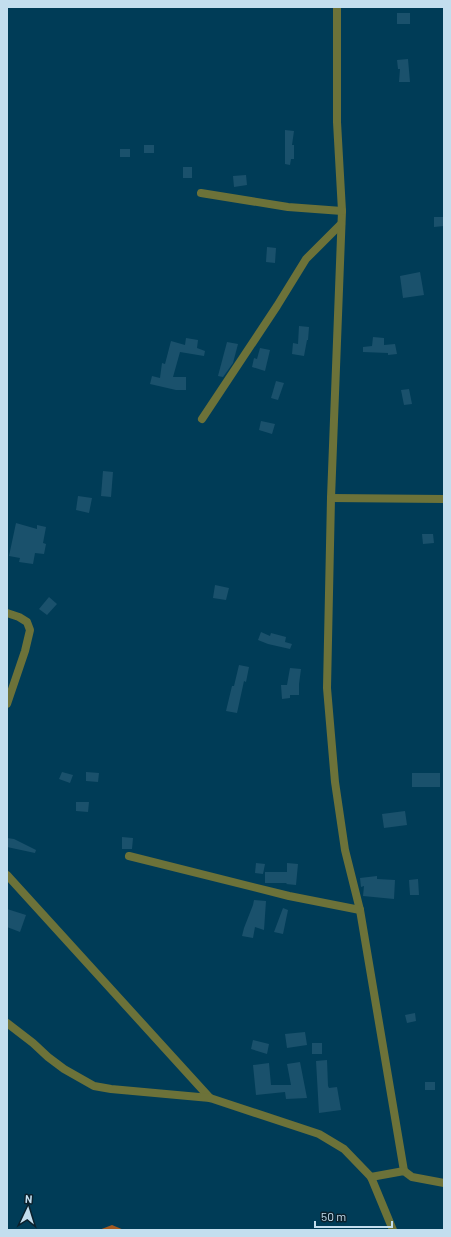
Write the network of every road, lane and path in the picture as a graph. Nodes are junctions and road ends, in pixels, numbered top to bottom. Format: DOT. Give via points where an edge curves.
graph roads {
  1 [pos="337,7"];
  2 [pos="201,193"];
  3 [pos="342,211"];
  4 [pos="341,224"];
  5 [pos="202,419"];
  6 [pos="331,498"];
  7 [pos="444,499"];
  8 [pos="7,613"];
  9 [pos="7,704"];
  10 [pos="129,856"];
  11 [pos="7,875"];
  12 [pos="360,910"];
  13 [pos="7,1023"];
  14 [pos="210,1098"];
  15 [pos="404,1171"];
  16 [pos="371,1177"];
  17 [pos="444,1183"];
  18 [pos="393,1230"];
  1 -- 3 [label="street" via="337,122"];
  2 -- 3 [label="street" via="288,207"];
  3 -- 4 [label="street"];
  4 -- 5 [label="street" via="306,259"];
  4 -- 6 [label="street"];
  6 -- 7 [label="street"];
  6 -- 12 [label="street" via="327,688 335,782 345,850"];
  8 -- 9 [label="street" via="27,622 30,630"];
  10 -- 12 [label="street" via="289,896"];
  11 -- 14 [label="street"];
  12 -- 15 [label="street"];
  13 -- 14 [label="street" via="64,1069 94,1086"];
  14 -- 16 [label="street" via="319,1134 344,1149"];
  15 -- 16 [label="street"];
  15 -- 17 [label="street" via="412,1177"];
  16 -- 18 [label="street"];
}
